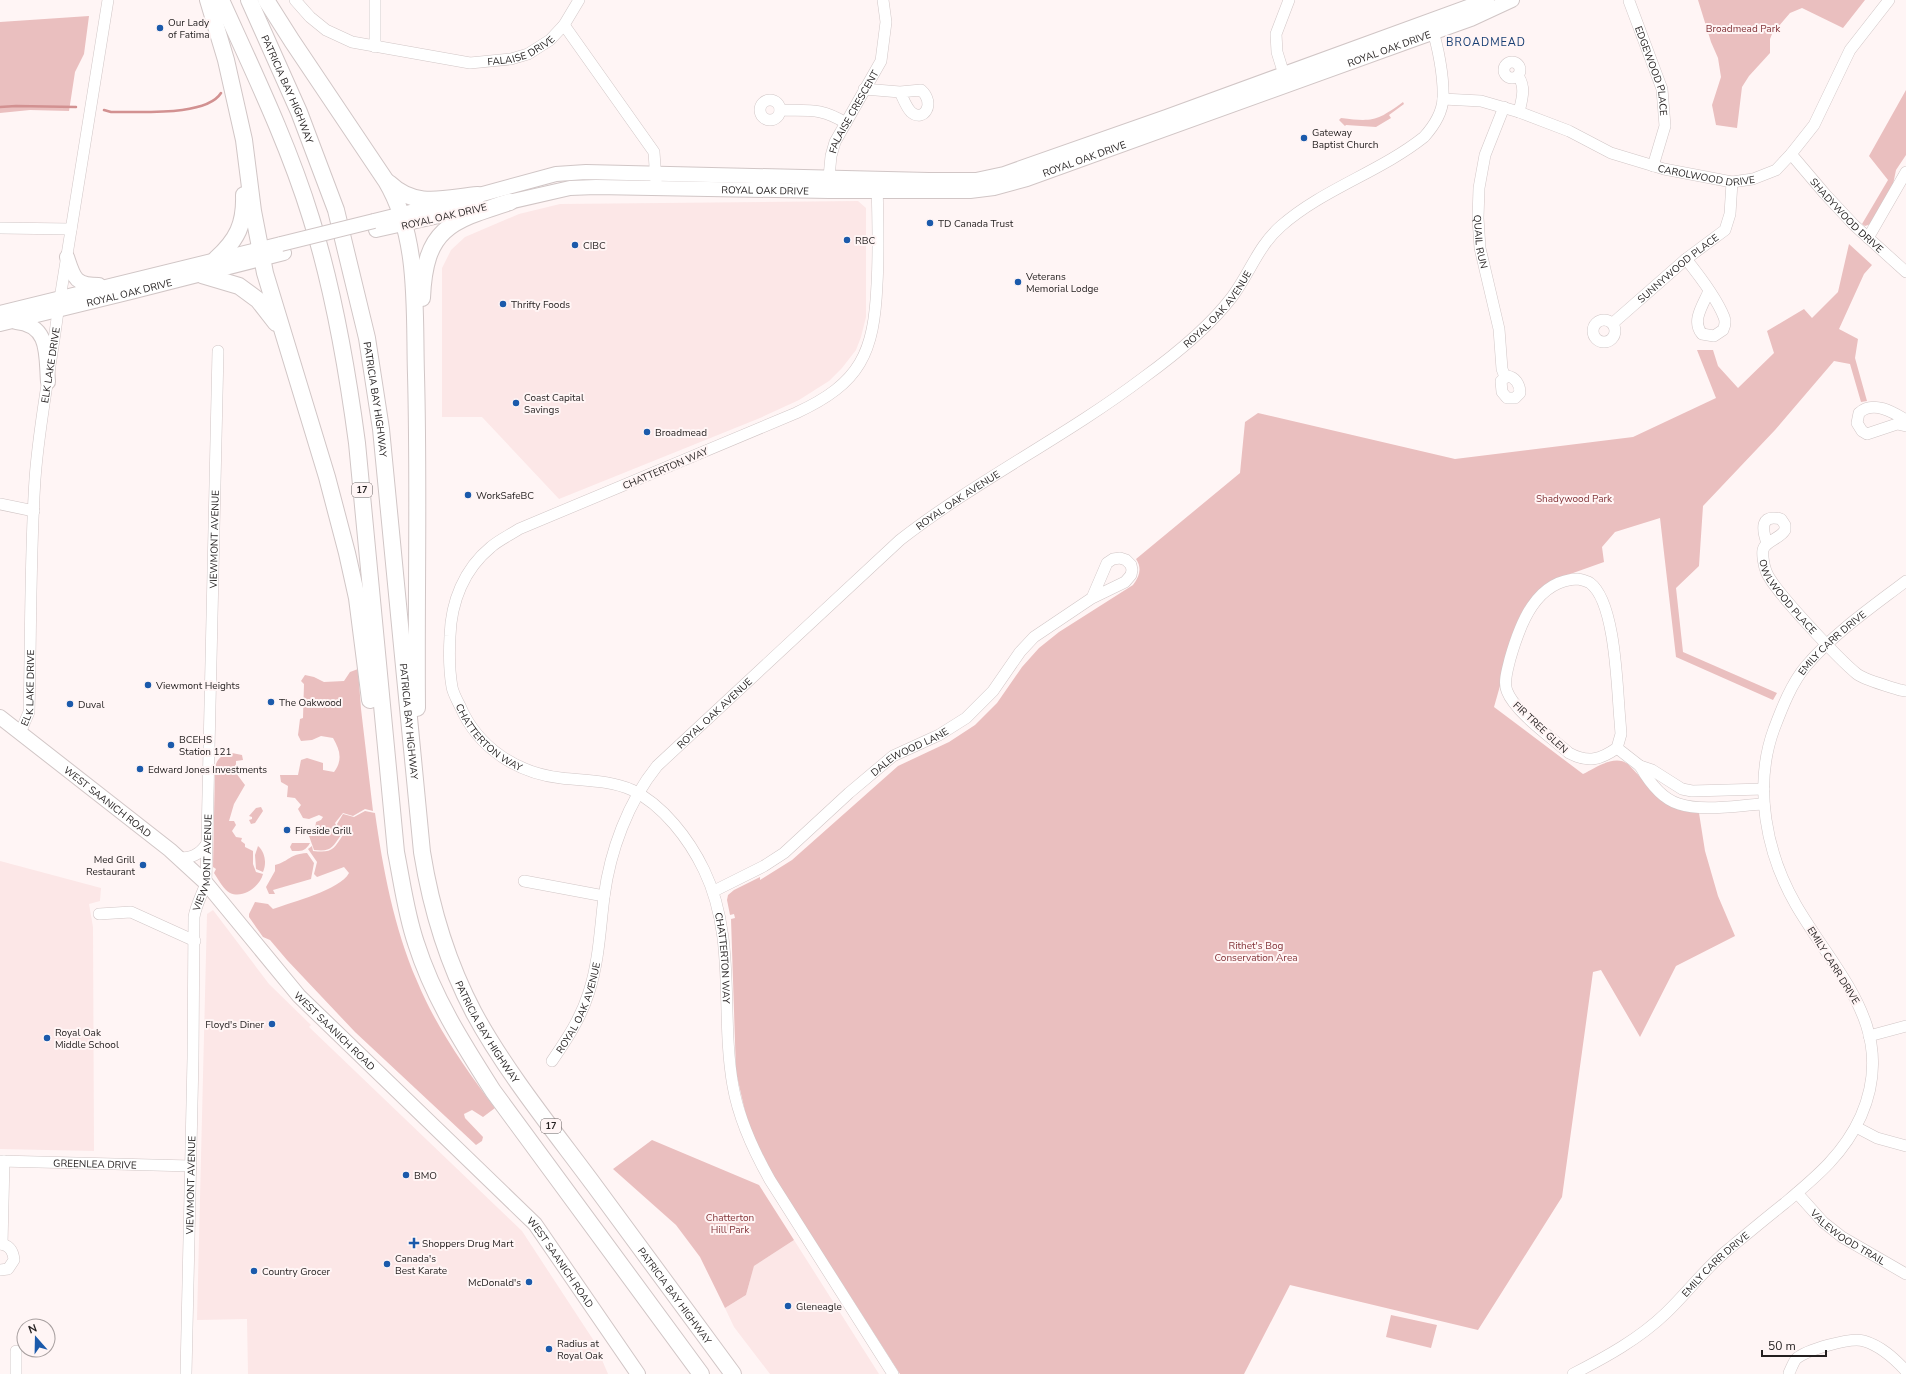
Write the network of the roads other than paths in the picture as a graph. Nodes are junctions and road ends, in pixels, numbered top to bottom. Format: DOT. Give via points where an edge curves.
graph roads {
  1 [pos="108,0"];
  2 [pos="208,0"];
  3 [pos="221,0"];
  4 [pos="249,0"];
  5 [pos="266,0"];
  6 [pos="295,0"];
  7 [pos="375,0"];
  8 [pos="579,0"];
  9 [pos="883,0"];
  10 [pos="1289,0"];
  11 [pos="1487,0"];
  12 [pos="1512,0"];
  13 [pos="1890,0"];
  14 [pos="1629,1"];
  15 [pos="564,25"];
  16 [pos="1432,27"];
  17 [pos="375,47"];
  18 [pos="1518,76"];
  19 [pos="1285,80"];
  20 [pos="864,89"];
  21 [pos="900,92"];
  22 [pos="1443,99"];
  23 [pos="1504,107"];
  24 [pos="780,110"];
  25 [pos="1519,112"];
  26 [pos="237,115"];
  27 [pos="846,123"];
  28 [pos="1791,154"];
  29 [pos="1653,166"];
  30 [pos="655,172"];
  31 [pos="1906,172"];
  32 [pos="829,177"];
  33 [pos="386,180"];
  34 [pos="1732,182"];
  35 [pos="877,185"];
  36 [pos="656,189"];
  37 [pos="478,195"];
  38 [pos="510,202"];
  39 [pos="403,220"];
  40 [pos="0,228"];
  41 [pos="71,228"];
  42 [pos="1868,238"];
  43 [pos="260,253"];
  44 [pos="67,257"];
  45 [pos="216,259"];
  46 [pos="1686,259"];
  47 [pos="1906,272"];
  48 [pos="202,275"];
  49 [pos="116,285"];
  50 [pos="1709,291"];
  51 [pos="59,305"];
  52 [pos="0,314"];
  53 [pos="6,323"];
  54 [pos="1613,323"];
  55 [pos="283,332"];
  56 [pos="218,351"];
  57 [pos="1505,377"];
  58 [pos="48,382"];
  59 [pos="1906,420"];
  60 [pos="1906,426"];
  61 [pos="418,429"];
  62 [pos="0,504"];
  63 [pos="34,511"];
  64 [pos="1767,543"];
  65 [pos="1906,581"];
  66 [pos="1092,598"];
  67 [pos="1827,644"];
  68 [pos="1906,690"];
  69 [pos="0,717"];
  70 [pos="20,732"];
  71 [pos="1617,748"];
  72 [pos="1640,766"];
  73 [pos="1764,789"];
  74 [pos="638,794"];
  75 [pos="1764,804"];
  76 [pos="206,845"];
  77 [pos="422,852"];
  78 [pos="179,858"];
  79 [pos="524,881"];
  80 [pos="206,884"];
  81 [pos="714,891"];
  82 [pos="604,896"];
  83 [pos="99,914"];
  84 [pos="195,941"];
  85 [pos="437,995"];
  86 [pos="1906,1026"];
  87 [pos="1869,1036"];
  88 [pos="552,1062"];
  89 [pos="1856,1127"];
  90 [pos="1906,1146"];
  91 [pos="2,1161"];
  92 [pos="191,1166"];
  93 [pos="1797,1193"];
  94 [pos="630,1234"];
  95 [pos="1,1244"];
  96 [pos="0,1270"];
  97 [pos="1906,1274"];
  98 [pos="16,1358"];
  99 [pos="1906,1370"];
  100 [pos="1789,1373"];
  101 [pos="16,1374"];
  102 [pos="186,1374"];
  103 [pos="638,1374"];
  104 [pos="701,1374"];
  105 [pos="733,1374"];
  106 [pos="744,1374"];
  107 [pos="893,1374"];
  108 [pos="1573,1374"];
  1 -- 41 [label="street, ELK LAKE DRIVE"];
  2 -- 26 [label="highway" via="226,60"];
  3 -- 85 [label="highway, 17" via="301,190 318,240 336,318 357,443 396,852 416,943"];
  4 -- 77 [label="highway, PATRICIA BAY HIGHWAY / 17" via="299,112 336,210 367,338 381,429"];
  5 -- 33 [label="highway"];
  6 -- 17 [label="street, FALAISE DRIVE" via="326,30 352,42"];
  7 -- 17 [label="street"];
  8 -- 15 [label="street"];
  9 -- 20 [label="street, FALAISE CRESCENT" via="886,22 881,62"];
  10 -- 19 [label="street" via="1276,34 1277,52"];
  11 -- 16 [label="main road, ROYAL OAK DRIVE"];
  12 -- 16 [label="main road, ROYAL OAK DRIVE" via="1471,19"];
  13 -- 28 [label="street, CAROLWOOD DRIVE" via="1850,50 1814,125"];
  14 -- 29 [label="street, EDGEWOOD PLACE" via="1662,89 1665,126"];
  15 -- 17 [label="street, FALAISE DRIVE" via="550,40 528,54 511,59 470,63"];
  15 -- 30 [label="street, FALAISE DRIVE" via="654,152"];
  16 -- 19 [label="main road, ROYAL OAK DRIVE"];
  16 -- 22 [label="street, ROYAL OAK AVENUE" via="1438,46"];
  18 -- 25 [label="street" via="1523,90"];
  19 -- 35 [label="main road, ROYAL OAK DRIVE" via="1004,174 976,180"];
  20 -- 21 [label="street"];
  20 -- 27 [label="street, FALAISE CRESCENT"];
  22 -- 23 [label="street, CAROLWOOD DRIVE" via="1481,101"];
  22 -- 74 [label="street, ROYAL OAK AVENUE" via="1434,124 1417,142 1302,210 1280,226 1262,247 1238,288 1225,304 1164,362 1104,405 936,513 883,555 666,756"];
  23 -- 25 [label="street, CAROLWOOD DRIVE"];
  23 -- 57 [label="street, QUAIL RUN" via="1485,155 1479,188 1478,218 1480,248 1499,329"];
  24 -- 27 [label="street" via="818,110"];
  25 -- 29 [label="street, CAROLWOOD DRIVE" via="1569,131 1611,153"];
  26 -- 43 [label="highway" via="244,140"];
  26 -- 45 [label="highway" via="243,166 242,222 238,235"];
  27 -- 32 [label="street, FALAISE CRESCENT" via="835,142"];
  28 -- 34 [label="street, CAROLWOOD DRIVE" via="1776,170 1753,179"];
  28 -- 42 [label="street, SHADYWOOD DRIVE"];
  29 -- 34 [label="street, CAROLWOOD DRIVE"];
  30 -- 32 [label="main road, ROYAL OAK DRIVE"];
  30 -- 36 [label="street, FALAISE DRIVE"];
  30 -- 37 [label="main road, ROYAL OAK DRIVE" via="556,174"];
  31 -- 42 [label="street"];
  32 -- 35 [label="main road, ROYAL OAK DRIVE"];
  33 -- 37 [label="highway" via="401,193 422,201"];
  33 -- 39 [label="highway"];
  34 -- 46 [label="street, SUNNYWOOD PLACE" via="1730,214 1724,230"];
  35 -- 36 [label="main road, ROYAL OAK DRIVE"];
  35 -- 74 [label="street, CHATTERTON WAY" via="878,272 873,331 864,356 841,386 816,404 796,413 519,529 486,551 472,565 459,590 451,617 449,656 452,688 466,719 484,743 519,768 560,778 597,780 630,789"];
  36 -- 38 [label="main road, ROYAL OAK DRIVE" via="570,188"];
  37 -- 39 [label="main road, ROYAL OAK DRIVE"];
  38 -- 39 [label="main road, ROYAL OAK DRIVE"];
  38 -- 61 [label="highway" via="456,221 438,238 427,258 423,276 421,402"];
  39 -- 43 [label="main road, ROYAL OAK DRIVE"];
  39 -- 61 [label="highway" via="410,250 415,314"];
  40 -- 41 [label="street"];
  41 -- 44 [label="street, ELK LAKE DRIVE"];
  42 -- 47 [label="street, SHADYWOOD DRIVE"];
  43 -- 45 [label="main road, ROYAL OAK DRIVE"];
  43 -- 48 [label="main road, ROYAL OAK DRIVE"];
  43 -- 55 [label="highway"];
  44 -- 49 [label="main road" via="78,281 85,285"];
  44 -- 51 [label="street, ELK LAKE DRIVE"];
  45 -- 49 [label="main road, ROYAL OAK DRIVE"];
  46 -- 50 [label="street"];
  46 -- 54 [label="street, SUNNYWOOD PLACE"];
  48 -- 51 [label="main road, ROYAL OAK DRIVE"];
  48 -- 55 [label="highway" via="239,286 258,300"];
  49 -- 51 [label="main road, ROYAL OAK DRIVE"];
  51 -- 52 [label="main road, ROYAL OAK DRIVE"];
  51 -- 53 [label="main road, ROYAL OAK DRIVE"];
  51 -- 58 [label="street, ELK LAKE DRIVE"];
  53 -- 58 [label="main road" via="24,323 39,331 46,347"];
  55 -- 85 [label="highway" via="327,476 357,598 385,827 401,914 422,978"];
  56 -- 76 [label="street, VIEWMONT AVENUE"];
  58 -- 63 [label="street, ELK LAKE DRIVE" via="39,430"];
  59 -- 60 [label="street" via="1885,408 1867,408 1859,413 1857,423 1862,432 1867,434 1897,424"];
  61 -- 77 [label="highway" via="417,710 422,793"];
  62 -- 63 [label="street"];
  63 -- 70 [label="street, ELK LAKE DRIVE" via="29,712"];
  64 -- 67 [label="street, OWLWOOD PLACE" via="1763,550 1766,571"];
  65 -- 67 [label="street, EMILY CARR DRIVE"];
  66 -- 81 [label="street, DALEWOOD LANE" via="1034,637 1020,652 993,691 966,718 939,735 893,756 848,793 784,853"];
  67 -- 68 [label="street, OWLWOOD PLACE" via="1858,674"];
  67 -- 73 [label="street, EMILY CARR DRIVE" via="1804,668 1786,700 1768,746"];
  69 -- 70 [label="main road, WEST SAANICH ROAD"];
  70 -- 78 [label="main road, WEST SAANICH ROAD"];
  71 -- 71 [label="street, FIR TREE GLEN" via="1620,721 1614,642 1609,622 1598,593 1590,583 1578,579 1564,580 1550,587 1530,609 1514,644 1506,690 1517,708 1569,754 1588,760 1608,754"];
  71 -- 72 [label="street"];
  72 -- 73 [label="street" via="1652,770 1682,789 1692,791"];
  72 -- 75 [label="street" via="1646,777 1669,800 1678,804 1705,807"];
  73 -- 75 [label="street, EMILY CARR DRIVE"];
  74 -- 81 [label="street, CHATTERTON WAY" via="648,799 676,828 700,862"];
  74 -- 82 [label="street, ROYAL OAK AVENUE" via="610,860"];
  75 -- 87 [label="street, EMILY CARR DRIVE" via="1777,865 1795,903 1856,998"];
  76 -- 78 [label="street" via="202,852 190,858"];
  76 -- 80 [label="street, VIEWMONT AVENUE"];
  77 -- 94 [label="highway, PATRICIA BAY HIGHWAY / 17" via="438,925 474,1013 512,1072"];
  78 -- 80 [label="main road, WEST SAANICH ROAD"];
  79 -- 82 [label="street"];
  80 -- 84 [label="street, VIEWMONT AVENUE" via="195,907"];
  80 -- 103 [label="main road, WEST SAANICH ROAD" via="300,996 535,1224"];
  81 -- 107 [label="street, CHATTERTON WAY" via="720,913 724,948 733,1086 747,1134 770,1180"];
  82 -- 88 [label="street, ROYAL OAK AVENUE" via="598,956 589,993 574,1028"];
  83 -- 84 [label="street" via="131,912"];
  84 -- 92 [label="street, VIEWMONT AVENUE"];
  85 -- 104 [label="highway, 17" via="467,1051 494,1091"];
  86 -- 87 [label="street"];
  87 -- 89 [label="street, EMILY CARR DRIVE" via="1872,1052 1871,1077 1866,1102"];
  89 -- 90 [label="street" via="1877,1138"];
  89 -- 93 [label="street, EMILY CARR DRIVE" via="1830,1164"];
  91 -- 92 [label="street, GREENLEA DRIVE"];
  91 -- 95 [label="street"];
  92 -- 102 [label="street, VIEWMONT AVENUE"];
  93 -- 97 [label="street, VALEWOOD TRAIL" via="1823,1222 1842,1237"];
  93 -- 108 [label="street, EMILY CARR DRIVE" via="1713,1262 1679,1300 1649,1328 1618,1350"];
  94 -- 105 [label="highway, PATRICIA BAY HIGHWAY / 17"];
  94 -- 106 [label="highway" via="649,1250"];
  95 -- 96 [label="street" via="11,1249 14,1260 8,1268"];
  98 -- 101 [label="street"];
  99 -- 100 [label="street" via="1893,1357 1862,1340 1846,1341 1808,1352 1796,1360"];
}
